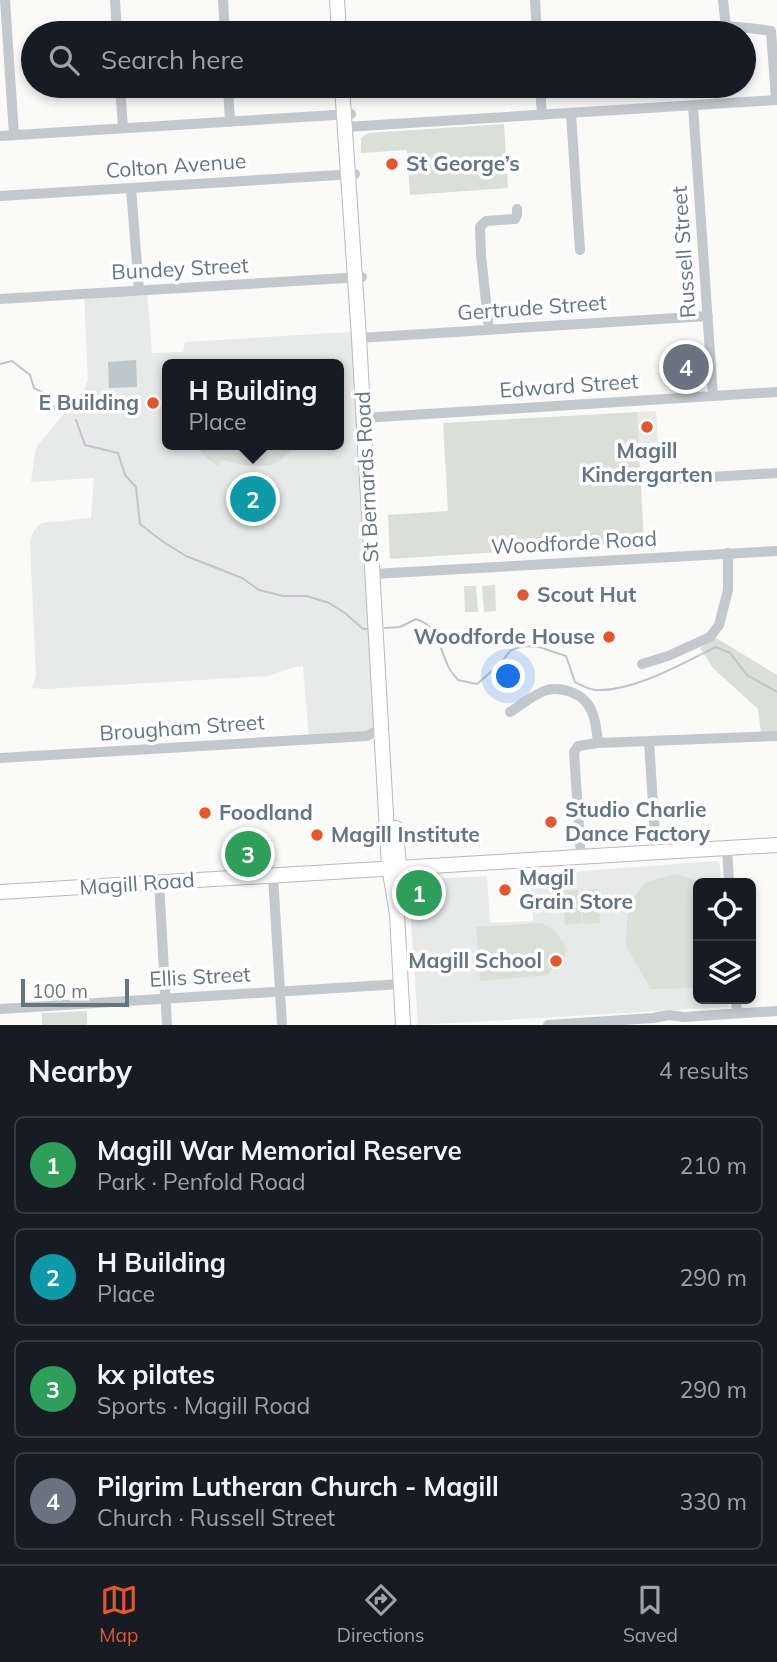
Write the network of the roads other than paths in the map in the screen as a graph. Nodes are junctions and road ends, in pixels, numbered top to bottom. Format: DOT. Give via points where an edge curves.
graph roads {
  1 [pos="5,0"];
  2 [pos="115,0"];
  3 [pos="223,0"];
  4 [pos="337,0"];
  5 [pos="344,0"];
  6 [pos="535,0"];
  7 [pos="723,0"];
  8 [pos="116,21"];
  9 [pos="224,21"];
  10 [pos="338,21"];
  11 [pos="345,21"];
  12 [pos="536,21"];
  13 [pos="725,21"];
  14 [pos="756,26"];
  15 [pos="774,26"];
  16 [pos="122,98"];
  17 [pos="229,98"];
  18 [pos="344,98"];
  19 [pos="349,98"];
  20 [pos="541,98"];
  21 [pos="776,100"];
  22 [pos="693,106"];
  23 [pos="571,114"];
  24 [pos="542,115"];
  25 [pos="348,120"];
  26 [pos="230,121"];
  27 [pos="123,128"];
  28 [pos="14,135"];
  29 [pos="0,136"];
  30 [pos="351,174"];
  31 [pos="131,188"];
  32 [pos="0,196"];
  33 [pos="517,209"];
  34 [pos="580,250"];
  35 [pos="358,277"];
  36 [pos="139,290"];
  37 [pos="0,299"];
  38 [pos="708,316"];
  39 [pos="489,330"];
  40 [pos="362,338"];
  41 [pos="777,392"];
  42 [pos="713,396"];
  43 [pos="366,417"];
  44 [pos="777,472"];
  45 [pos="646,481"];
  46 [pos="777,551"];
  47 [pos="728,553"];
  48 [pos="376,574"];
  49 [pos="378,612"];
  50 [pos="642,664"];
  51 [pos="510,712"];
  52 [pos="382,725"];
  53 [pos="367,736"];
  54 [pos="777,736"];
  55 [pos="649,741"];
  56 [pos="382,743"];
  57 [pos="598,743"];
  58 [pos="0,758"];
  59 [pos="777,845"];
  60 [pos="727,848"];
  61 [pos="656,852"];
  62 [pos="581,856"];
  63 [pos="394,867"];
  64 [pos="273,875"];
  65 [pos="729,878"];
  66 [pos="159,888"];
  67 [pos="0,892"];
  68 [pos="401,984"];
  69 [pos="280,992"];
  70 [pos="166,999"];
  71 [pos="736,1004"];
  72 [pos="0,1009"];
  73 [pos="777,1011"];
  74 [pos="737,1013"];
  75 [pos="675,1021"];
  76 [pos="167,1025"];
  77 [pos="282,1025"];
  78 [pos="403,1025"];
  79 [pos="548,1025"];
  1 -- 28 [label="street"];
  2 -- 8 [label="street"];
  3 -- 9 [label="street"];
  4 -- 10 [label="main road"];
  5 -- 11 [label="main road"];
  6 -- 12 [label="street"];
  7 -- 13 [label="street"];
  14 -- 15 [label="street"];
  15 -- 21 [label="street"];
  16 -- 27 [label="street"];
  17 -- 26 [label="street"];
  18 -- 25 [label="main road, St Bernards Road"];
  19 -- 25 [label="main road, St Bernards Road"];
  20 -- 24 [label="street"];
  21 -- 22 [label="street"];
  22 -- 23 [label="street"];
  22 -- 38 [label="street, Russell Street"];
  23 -- 24 [label="street"];
  23 -- 34 [label="street"];
  24 -- 25 [label="street"];
  25 -- 26 [label="street"];
  25 -- 30 [label="main road, St Bernards Road"];
  26 -- 27 [label="street"];
  27 -- 28 [label="street"];
  28 -- 29 [label="street"];
  30 -- 31 [label="street, Colton Avenue"];
  30 -- 35 [label="main road, St Bernards Road"];
  31 -- 32 [label="street, Colton Avenue"];
  31 -- 36 [label="street"];
  33 -- 39 [label="street" via="515,219 486,221 480,227"];
  35 -- 36 [label="street, Bundey Street"];
  35 -- 40 [label="main road, St Bernards Road"];
  36 -- 37 [label="street, Bundey Street"];
  38 -- 39 [label="street, Gertrude Street"];
  38 -- 42 [label="street, Russell Street"];
  39 -- 40 [label="street, Gertrude Street"];
  40 -- 43 [label="main road, St Bernards Road"];
  41 -- 42 [label="street, Edward Street"];
  42 -- 43 [label="street, Edward Street"];
  43 -- 48 [label="main road, St Bernards Road"];
  44 -- 45 [label="street"];
  46 -- 47 [label="street, Woodforde Road"];
  47 -- 48 [label="street, Woodforde Road"];
  47 -- 50 [label="street" via="728,590 719,625 710,637"];
  48 -- 49 [label="main road, St Bernards Road"];
  49 -- 52 [label="main road, St Bernards Road"];
  49 -- 63 [label="main road, St Bernards Road"];
  51 -- 57 [label="street" via="545,690 577,694 592,710"];
  52 -- 53 [label="street"];
  52 -- 56 [label="main road, St Bernards Road"];
  53 -- 56 [label="street, Brougham Street"];
  53 -- 58 [label="street, Brougham Street"];
  54 -- 55 [label="street"];
  55 -- 57 [label="street"];
  55 -- 61 [label="street"];
  56 -- 63 [label="main road, St Bernards Road"];
  57 -- 62 [label="street" via="582,745 574,752"];
  59 -- 60 [label="main road, Magill Road"];
  60 -- 61 [label="main road, Magill Road"];
  60 -- 65 [label="street"];
  61 -- 62 [label="main road, Magill Road"];
  62 -- 63 [label="main road, Magill Road"];
  63 -- 64 [label="main road, Magill Road"];
  63 -- 68 [label="main road"];
  64 -- 66 [label="main road, Magill Road"];
  64 -- 69 [label="street"];
  66 -- 67 [label="main road, Magill Road"];
  66 -- 70 [label="street"];
  68 -- 69 [label="street, Ellis Street"];
  68 -- 78 [label="main road"];
  69 -- 70 [label="street, Ellis Street"];
  69 -- 77 [label="street"];
  70 -- 72 [label="street, Ellis Street"];
  70 -- 76 [label="street"];
  71 -- 74 [label="street"];
  73 -- 74 [label="street"];
  74 -- 75 [label="street"];
  75 -- 79 [label="street" via="669,1015"];
}
